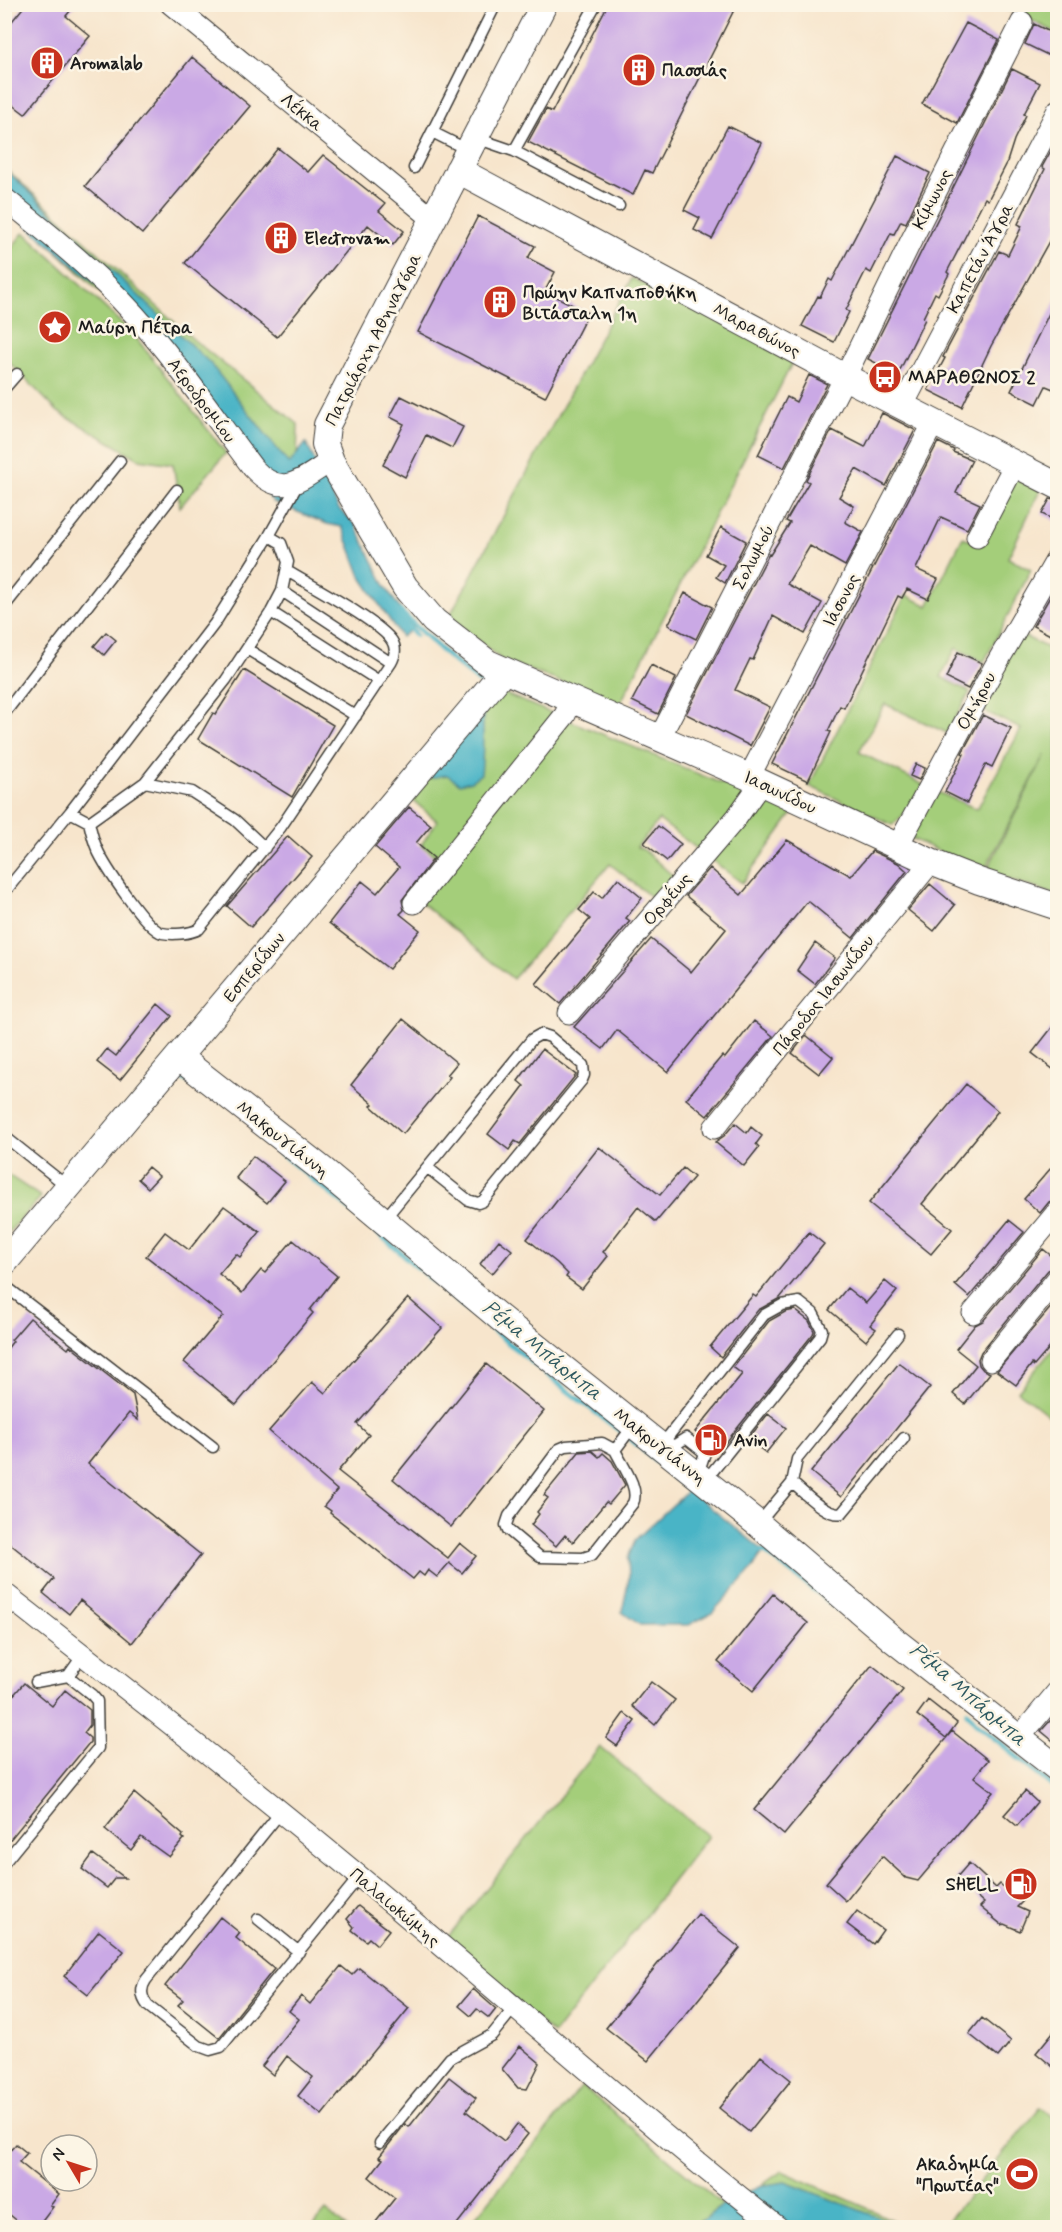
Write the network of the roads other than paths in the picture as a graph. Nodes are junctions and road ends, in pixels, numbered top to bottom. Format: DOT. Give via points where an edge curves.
graph roads {
  1 [pos="171,4"];
  2 [pos="496,4"];
  3 [pos="544,4"];
  4 [pos="596,4"];
  5 [pos="1022,22"];
  6 [pos="1058,110"];
  7 [pos="432,132"];
  8 [pos="514,152"];
  9 [pos="467,153"];
  10 [pos="414,168"];
  11 [pos="4,198"];
  12 [pos="619,206"];
  13 [pos="434,219"];
  14 [pos="17,374"];
  15 [pos="845,377"];
  16 [pos="4,389"];
  17 [pos="903,405"];
  18 [pos="945,428"];
  19 [pos="120,461"];
  20 [pos="331,461"];
  21 [pos="1015,464"];
  22 [pos="299,481"];
  23 [pos="1058,486"];
  24 [pos="177,490"];
  25 [pos="269,536"];
  26 [pos="977,537"];
  27 [pos="1058,557"];
  28 [pos="287,571"];
  29 [pos="282,591"];
  30 [pos="4,607"];
  31 [pos="271,612"];
  32 [pos="247,649"];
  33 [pos="391,663"];
  34 [pos="504,671"];
  35 [pos="379,681"];
  36 [pos="572,699"];
  37 [pos="4,714"];
  38 [pos="356,716"];
  39 [pos="660,737"];
  40 [pos="755,780"];
  41 [pos="145,782"];
  42 [pos="70,812"];
  43 [pos="89,822"];
  44 [pos="897,847"];
  45 [pos="266,848"];
  46 [pos="931,862"];
  47 [pos="4,893"];
  48 [pos="414,903"];
  49 [pos="1058,907"];
  50 [pos="569,1013"];
  51 [pos="181,1054"];
  52 [pos="714,1128"];
  53 [pos="4,1136"];
  54 [pos="428,1168"];
  55 [pos="69,1187"];
  56 [pos="1058,1211"];
  57 [pos="383,1221"];
  58 [pos="4,1263"];
  59 [pos="1058,1278"];
  60 [pos="4,1285"];
  61 [pos="973,1313"];
  62 [pos="898,1334"];
  63 [pos="991,1360"];
  64 [pos="633,1426"];
  65 [pos="904,1438"];
  66 [pos="213,1447"];
  67 [pos="663,1449"];
  68 [pos="615,1450"];
  69 [pos="703,1473"];
  70 [pos="792,1483"];
  71 [pos="758,1524"];
  72 [pos="4,1593"];
  73 [pos="83,1655"];
  74 [pos="68,1676"];
  75 [pos="36,1682"];
  76 [pos="1058,1691"];
  77 [pos="1019,1738"];
  78 [pos="1058,1769"];
  79 [pos="280,1812"];
  80 [pos="4,1863"];
  81 [pos="359,1877"];
  82 [pos="258,1919"];
  83 [pos="299,1952"];
  84 [pos="514,2008"];
  85 [pos="380,2143"];
  86 [pos="779,2228"];
  1 -- 13 [label="street, Λέκκα"];
  2 -- 7 [label="lane"];
  3 -- 9 [label="street, Πατριάρχη Αθηναγόρα"];
  4 -- 8 [label="lane"];
  5 -- 15 [label="street, Κίμωνος"];
  6 -- 17 [label="street, Καπετάν Άγρα"];
  7 -- 9 [label="lane"];
  7 -- 10 [label="lane"];
  8 -- 9 [label="lane"];
  8 -- 12 [label="lane"];
  9 -- 13 [label="street, Πατριάρχη Αθηναγόρα"];
  9 -- 15 [label="street, Μαραθώνος"];
  11 -- 22 [label="street, Αεροδρομίου" via="107,286 157,342 265,481 277,485"];
  13 -- 20 [label="street, Πατριάρχη Αθηναγόρα" via="327,425 325,444"];
  14 -- 16 [label="lane"];
  15 -- 17 [label="street, Μαραθώνος"];
  15 -- 39 [label="street, Σολωμού"];
  17 -- 18 [label="street, Μαραθώνος"];
  18 -- 21 [label="street, Μαραθώνος"];
  18 -- 40 [label="street, Ιάσονος"];
  19 -- 30 [label="lane"];
  20 -- 22 [label="street, Αεροδρομίου"];
  20 -- 34 [label="street, Πατριάρχη Αθηναγόρα" via="419,605 457,640"];
  21 -- 23 [label="street, Μαραθώνος"];
  21 -- 26 [label="street"];
  22 -- 25 [label="lane"];
  24 -- 37 [label="lane"];
  25 -- 28 [label="lane" via="281,543 288,558"];
  25 -- 42 [label="lane" via="216,623"];
  27 -- 44 [label="street, Ομήρου"];
  28 -- 29 [label="lane"];
  28 -- 33 [label="lane" via="378,627 395,647"];
  29 -- 31 [label="lane"];
  29 -- 33 [label="lane"];
  31 -- 32 [label="lane"];
  31 -- 35 [label="lane"];
  32 -- 38 [label="lane"];
  32 -- 41 [label="lane"];
  33 -- 35 [label="lane"];
  34 -- 36 [label="street, Ιασωνίδου"];
  34 -- 51 [label="street, Εσπερίδων"];
  35 -- 38 [label="lane"];
  36 -- 39 [label="street, Ιασωνίδου"];
  36 -- 48 [label="street" via="565,715"];
  38 -- 45 [label="lane"];
  39 -- 40 [label="street, Ιασωνίδου"];
  40 -- 44 [label="street, Ιασωνίδου"];
  40 -- 50 [label="street, Ορφέως" via="737,817"];
  41 -- 43 [label="lane"];
  41 -- 45 [label="lane" via="192,792 235,820"];
  42 -- 43 [label="lane"];
  42 -- 47 [label="lane"];
  43 -- 45 [label="lane" via="103,860 146,922 162,933 191,933 199,929"];
  44 -- 46 [label="street, Ιασωνίδου"];
  46 -- 49 [label="street, Ιασωνίδου"];
  46 -- 52 [label="street, Πάροδος Ιασωνίδου"];
  51 -- 55 [label="street, Εσπερίδων"];
  51 -- 57 [label="street, Μακρυγιάννη" via="183,1060"];
  53 -- 55 [label="lane"];
  54 -- 54 [label="lane" via="536,1036 550,1037 584,1065 582,1080 483,1201 468,1200"];
  54 -- 57 [label="lane"];
  55 -- 58 [label="street, Εσπερίδων"];
  56 -- 61 [label="street"];
  57 -- 64 [label="street, Μακρυγιάννη"];
  59 -- 63 [label="street"];
  60 -- 66 [label="lane"];
  62 -- 70 [label="lane" via="797,1459"];
  64 -- 67 [label="street, Μακρυγιάννη"];
  64 -- 68 [label="lane"];
  65 -- 70 [label="lane" via="842,1513 827,1512"];
  67 -- 69 [label="street, Μακρυγιάννη"];
  67 -- 69 [label="lane" via="764,1315 782,1305 799,1302 813,1313 822,1330 820,1337"];
  68 -- 68 [label="lane" via="602,1443 559,1449 509,1516 508,1530 540,1557 592,1555 635,1497"];
  69 -- 71 [label="street, Μακρυγιάννη"];
  70 -- 71 [label="lane"];
  71 -- 77 [label="street, Μακρυγιάννη" via="895,1641"];
  72 -- 73 [label="street, Παλαιοκώμης"];
  73 -- 74 [label="lane"];
  73 -- 79 [label="street, Παλαιοκώμης"];
  74 -- 75 [label="lane"];
  74 -- 80 [label="lane" via="97,1701 98,1748"];
  76 -- 77 [label="street"];
  77 -- 78 [label="street, Μακρυγιάννη"];
  79 -- 81 [label="street, Παλαιοκώμης"];
  79 -- 83 [label="lane" via="146,1980 142,1996 148,2006 199,2046 215,2050 225,2044"];
  81 -- 83 [label="lane"];
  81 -- 84 [label="street, Παλαιοκώμης"];
  82 -- 83 [label="lane"];
  84 -- 85 [label="lane" via="492,2035 450,2058"];
  84 -- 86 [label="street, Παλαιοκώμης"];
}
